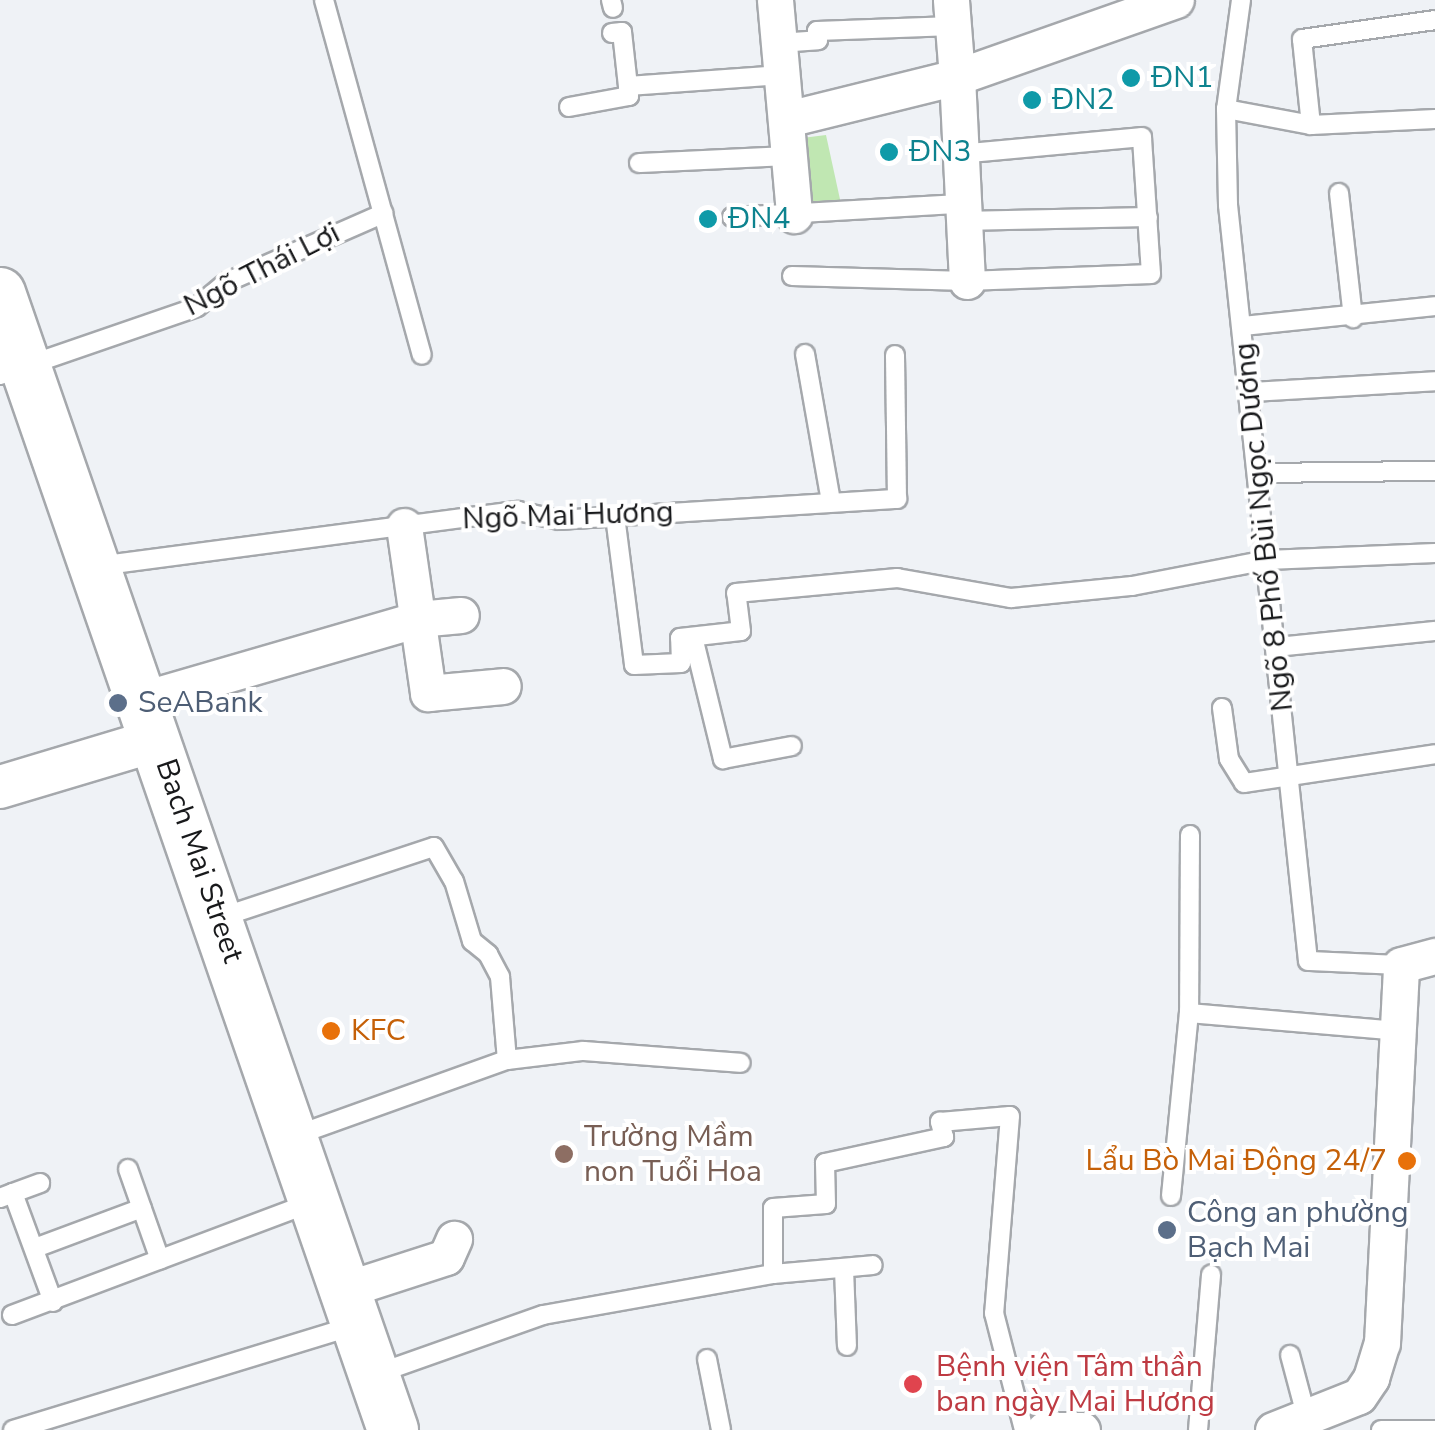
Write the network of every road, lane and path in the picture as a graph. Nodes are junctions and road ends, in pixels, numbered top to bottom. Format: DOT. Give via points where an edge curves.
graph roads {
  1 [pos="324,0"];
  2 [pos="775,0"];
  3 [pos="1176,0"];
  4 [pos="1242,0"];
  5 [pos="952,13"];
  6 [pos="1435,20"];
  7 [pos="612,33"];
  8 [pos="781,59"];
  9 [pos="956,77"];
  10 [pos="628,86"];
  11 [pos="569,108"];
  12 [pos="1226,109"];
  13 [pos="786,119"];
  14 [pos="1435,119"];
  15 [pos="1312,125"];
  16 [pos="960,154"];
  17 [pos="790,156"];
  18 [pos="638,163"];
  19 [pos="1338,193"];
  20 [pos="384,213"];
  21 [pos="961,213"];
  22 [pos="794,214"];
  23 [pos="1148,216"];
  24 [pos="732,217"];
  25 [pos="792,276"];
  26 [pos="966,281"];
  27 [pos="0,294"];
  28 [pos="1435,306"];
  29 [pos="1353,318"];
  30 [pos="1243,326"];
  31 [pos="805,354"];
  32 [pos="422,355"];
  33 [pos="894,355"];
  34 [pos="13,371"];
  35 [pos="1435,381"];
  36 [pos="1252,392"];
  37 [pos="1435,471"];
  38 [pos="1260,473"];
  39 [pos="831,502"];
  40 [pos="615,516"];
  41 [pos="404,526"];
  42 [pos="1435,553"];
  43 [pos="1266,560"];
  44 [pos="97,566"];
  45 [pos="461,615"];
  46 [pos="418,619"];
  47 [pos="1435,631"];
  48 [pos="693,637"];
  49 [pos="1277,647"];
  50 [pos="503,686"];
  51 [pos="1222,708"];
  52 [pos="150,720"];
  53 [pos="792,746"];
  54 [pos="1435,754"];
  55 [pos="1290,774"];
  56 [pos="0,787"];
  57 [pos="1190,835"];
  58 [pos="218,918"];
  59 [pos="1435,956"];
  60 [pos="1401,965"];
  61 [pos="1188,1013"];
  62 [pos="1400,1031"];
  63 [pos="506,1060"];
  64 [pos="741,1063"];
  65 [pos="292,1137"];
  66 [pos="128,1169"];
  67 [pos="40,1183"];
  68 [pos="6,1195"];
  69 [pos="1170,1196"];
  70 [pos="314,1202"];
  71 [pos="142,1208"];
  72 [pos="454,1239"];
  73 [pos="35,1248"];
  74 [pos="160,1260"];
  75 [pos="873,1265"];
  76 [pos="844,1269"];
  77 [pos="773,1274"];
  78 [pos="1211,1275"];
  79 [pos="53,1302"];
  80 [pos="350,1307"];
  81 [pos="12,1315"];
  82 [pos="847,1346"];
  83 [pos="1290,1355"];
  84 [pos="707,1358"];
  85 [pos="374,1375"];
  86 [pos="1359,1396"];
  87 [pos="1307,1419"];
  88 [pos="13,1430"];
  89 [pos="393,1430"];
  90 [pos="721,1430"];
  91 [pos="1024,1430"];
  92 [pos="1044,1430"];
  93 [pos="1082,1430"];
  94 [pos="1198,1430"];
  95 [pos="1273,1430"];
  96 [pos="1380,1430"];
  97 [pos="1435,1430"];
  1 -- 20 [label="lane"];
  2 -- 8 [label="street"];
  3 -- 9 [label="street"];
  4 -- 12 [label="lane, Ngõ 8 Phố Bùi Ngọc Dương"];
  5 -- 8 [label="lane" via="818,31 818,40"];
  5 -- 9 [label="street"];
  6 -- 15 [label="lane" via="1302,38"];
  7 -- 10 [label="lane" via="622,32"];
  8 -- 10 [label="lane"];
  8 -- 13 [label="street"];
  9 -- 13 [label="street"];
  9 -- 16 [label="street"];
  10 -- 11 [label="lane" via="629,96"];
  12 -- 15 [label="lane"];
  12 -- 30 [label="lane, Ngõ 8 Phố Bùi Ngọc Dương" via="1228,205"];
  13 -- 17 [label="street"];
  14 -- 15 [label="lane"];
  16 -- 21 [label="street"];
  16 -- 23 [label="lane" via="1142,136"];
  17 -- 18 [label="lane"];
  17 -- 22 [label="street"];
  19 -- 29 [label="lane"];
  20 -- 32 [label="lane"];
  20 -- 34 [label="lane, Ngõ Thái Lợi" via="227,282 197,307"];
  21 -- 22 [label="lane"];
  21 -- 23 [label="lane"];
  21 -- 26 [label="street"];
  22 -- 24 [label="lane"];
  23 -- 26 [label="lane" via="1150,274"];
  25 -- 26 [label="lane" via="883,273"];
  27 -- 34 [label="main road, Bach Mai Street"];
  28 -- 29 [label="lane"];
  29 -- 30 [label="lane"];
  30 -- 36 [label="lane, Ngõ 8 Phố Bùi Ngọc Dương"];
  31 -- 39 [label="lane"];
  33 -- 39 [label="lane, Ngõ Mai Hương" via="898,498"];
  34 -- 44 [label="main road, Bach Mai Street"];
  35 -- 36 [label="lane"];
  36 -- 38 [label="lane, Ngõ 8 Phố Bùi Ngọc Dương"];
  37 -- 38 [label="lane"];
  38 -- 43 [label="lane, Ngõ 8 Phố Bùi Ngọc Dương"];
  39 -- 40 [label="lane, Ngõ Mai Hương"];
  40 -- 41 [label="lane, Ngõ Mai Hương" via="558,520 518,511"];
  40 -- 48 [label="lane" via="634,665 682,663 680,638"];
  41 -- 44 [label="lane, Ngõ Mai Hương"];
  41 -- 46 [label="street"];
  42 -- 43 [label="lane"];
  43 -- 48 [label="lane" via="1132,586 1011,598 897,578 736,593 740,631"];
  43 -- 49 [label="lane, Ngõ 8 Phố Bùi Ngọc Dương"];
  44 -- 52 [label="main road, Bach Mai Street"];
  45 -- 46 [label="street"];
  46 -- 50 [label="street" via="428,693"];
  46 -- 52 [label="street"];
  47 -- 49 [label="lane"];
  48 -- 53 [label="lane" via="723,759"];
  49 -- 55 [label="lane, Ngõ 8 Phố Bùi Ngọc Dương"];
  51 -- 55 [label="lane" via="1228,759 1244,783"];
  52 -- 56 [label="street"];
  52 -- 58 [label="main road, Bach Mai Street"];
  54 -- 55 [label="lane"];
  55 -- 60 [label="lane, Ngõ 8 Phố Bùi Ngọc Dương" via="1308,961"];
  57 -- 61 [label="lane"];
  58 -- 63 [label="lane" via="434,847 450,870 472,941 500,977"];
  58 -- 65 [label="main road, Bach Mai Street"];
  59 -- 60 [label="street"];
  60 -- 62 [label="street"];
  61 -- 62 [label="lane"];
  61 -- 69 [label="lane"];
  62 -- 86 [label="street" via="1382,1343"];
  63 -- 64 [label="lane" via="583,1051"];
  63 -- 65 [label="lane"];
  65 -- 70 [label="main road, Bach Mai Street"];
  66 -- 71 [label="lane"];
  67 -- 68 [label="lane"];
  68 -- 73 [label="lane"];
  70 -- 74 [label="lane"];
  70 -- 80 [label="main road, Bach Mai Street"];
  71 -- 73 [label="lane"];
  71 -- 74 [label="lane"];
  72 -- 80 [label="street" via="446,1257"];
  73 -- 79 [label="lane"];
  74 -- 79 [label="lane"];
  75 -- 76 [label="lane"];
  76 -- 77 [label="lane"];
  76 -- 82 [label="lane"];
  77 -- 85 [label="lane" via="543,1315"];
  77 -- 91 [label="lane" via="773,1208 826,1204 825,1163 944,1137 940,1122 1010,1116 994,1313"];
  78 -- 94 [label="lane"];
  79 -- 81 [label="lane"];
  80 -- 85 [label="main road, Bach Mai Street"];
  80 -- 88 [label="lane"];
  83 -- 87 [label="lane"];
  84 -- 90 [label="lane"];
  85 -- 89 [label="main road, Bach Mai Street"];
  86 -- 87 [label="street"];
  86 -- 96 [label="lane"];
  87 -- 95 [label="street"];
  92 -- 93 [label="street"];
  96 -- 97 [label="lane"];
}
